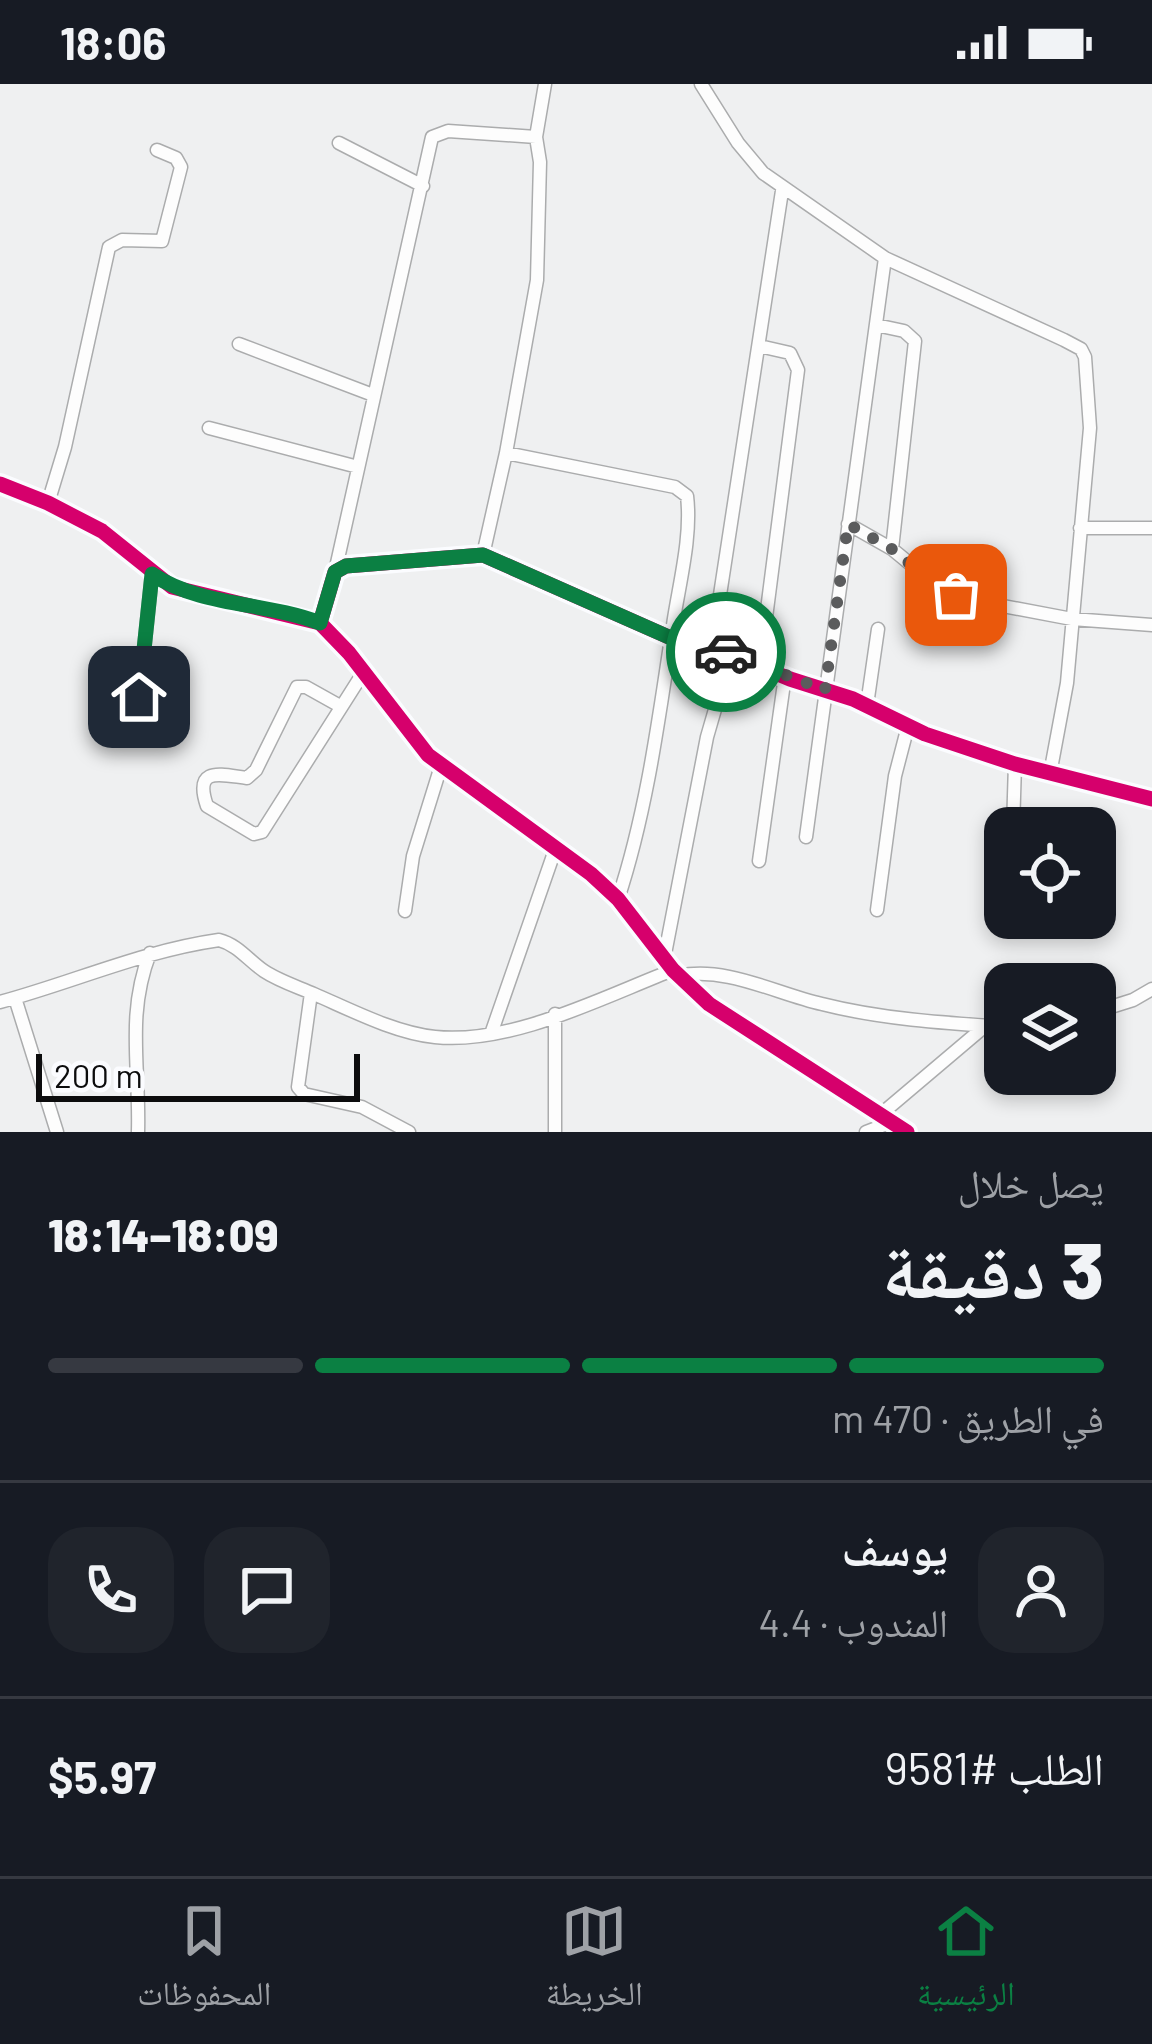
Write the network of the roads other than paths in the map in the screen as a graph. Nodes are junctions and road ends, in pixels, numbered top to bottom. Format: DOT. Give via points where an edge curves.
graph roads {
  1 [pos="545,84"];
  2 [pos="701,84"];
  3 [pos="536,137"];
  4 [pos="339,142"];
  5 [pos="157,150"];
  6 [pos="423,186"];
  7 [pos="782,190"];
  8 [pos="885,258"];
  9 [pos="876,325"];
  10 [pos="239,344"];
  11 [pos="759,346"];
  12 [pos="373,395"];
  13 [pos="208,428"];
  14 [pos="506,453"];
  15 [pos="358,467"];
  16 [pos="0,484"];
  17 [pos="48,503"];
  18 [pos="848,524"];
  19 [pos="1080,528"];
  20 [pos="1152,529"];
  21 [pos="892,549"];
  22 [pos="483,555"];
  23 [pos="335,572"];
  24 [pos="152,574"];
  25 [pos="1072,619"];
  26 [pos="320,623"];
  27 [pos="1152,625"];
  28 [pos="878,629"];
  29 [pos="671,638"];
  30 [pos="712,647"];
  31 [pos="731,654"];
  32 [pos="760,664"];
  33 [pos="363,673"];
  34 [pos="785,676"];
  35 [pos="825,690"];
  36 [pos="139,697"];
  37 [pos="867,705"];
  38 [pos="340,706"];
  39 [pos="908,726"];
  40 [pos="1015,764"];
  41 [pos="440,766"];
  42 [pos="1050,774"];
  43 [pos="1146,799"];
  44 [pos="1013,807"];
  45 [pos="1152,810"];
  46 [pos="806,837"];
  47 [pos="556,848"];
  48 [pos="759,861"];
  49 [pos="618,899"];
  50 [pos="877,910"];
  51 [pos="405,911"];
  52 [pos="150,953"];
  53 [pos="672,968"];
  54 [pos="1152,989"];
  55 [pos="311,993"];
  56 [pos="7,1000"];
  57 [pos="1116,1004"];
  58 [pos="555,1014"];
  59 [pos="984,1026"];
  60 [pos="984,1027"];
  61 [pos="491,1034"];
  62 [pos="886,1119"];
  63 [pos="57,1132"];
  64 [pos="138,1132"];
  65 [pos="409,1132"];
  66 [pos="555,1132"];
  67 [pos="866,1132"];
  68 [pos="907,1132"];
  1 -- 3 [label="street"];
  2 -- 7 [label="street" via="749,159"];
  3 -- 6 [label="street" via="440,132 432,136"];
  3 -- 14 [label="street" via="537,280"];
  4 -- 6 [label="street"];
  5 -- 17 [label="street" via="181,167 162,241 109,247"];
  6 -- 12 [label="street"];
  7 -- 8 [label="street"];
  7 -- 11 [label="street"];
  8 -- 9 [label="street"];
  8 -- 19 [label="street" via="1081,349 1090,428"];
  9 -- 18 [label="street"];
  9 -- 21 [label="street" via="915,340"];
  10 -- 12 [label="street"];
  11 -- 30 [label="street"];
  11 -- 32 [label="street" via="790,352 798,370"];
  12 -- 15 [label="street"];
  13 -- 15 [label="street"];
  14 -- 22 [label="street"];
  14 -- 29 [label="street" via="687,496"];
  15 -- 23 [label="street"];
  16 -- 17 [label="street"];
  17 -- 24 [label="street" via="102,531"];
  18 -- 21 [label="street"];
  18 -- 35 [label="street"];
  19 -- 20 [label="street"];
  19 -- 25 [label="street"];
  21 -- 25 [label="street" via="948,592"];
  22 -- 23 [label="street"];
  22 -- 29 [label="street"];
  23 -- 26 [label="street"];
  24 -- 26 [label="street" via="184,592"];
  24 -- 36 [label="street"];
  25 -- 27 [label="street"];
  25 -- 42 [label="street"];
  26 -- 33 [label="street"];
  28 -- 37 [label="street"];
  29 -- 30 [label="street"];
  29 -- 49 [label="street" via="642,812"];
  30 -- 31 [label="street"];
  31 -- 32 [label="street"];
  31 -- 53 [label="street" via="707,737"];
  32 -- 34 [label="street"];
  33 -- 38 [label="street"];
  33 -- 41 [label="street"];
  34 -- 35 [label="street"];
  34 -- 48 [label="street"];
  35 -- 37 [label="street"];
  35 -- 46 [label="street"];
  37 -- 39 [label="street"];
  38 -- 38 [label="street" via="262,832 207,806 203,792 214,773 247,778 256,770 297,687"];
  39 -- 40 [label="street"];
  39 -- 50 [label="street"];
  40 -- 42 [label="street"];
  40 -- 44 [label="street"];
  41 -- 47 [label="street"];
  41 -- 51 [label="street"];
  42 -- 43 [label="street"];
  43 -- 45 [label="street"];
  47 -- 49 [label="street"];
  47 -- 61 [label="street"];
  49 -- 53 [label="street"];
  52 -- 55 [label="street" via="219,940"];
  52 -- 56 [label="street"];
  52 -- 64 [label="street" via="135,1009"];
  53 -- 58 [label="street"];
  53 -- 59 [label="street" via="823,1005"];
  53 -- 62 [label="street" via="709,1004"];
  54 -- 57 [label="street"];
  55 -- 61 [label="street" via="424,1035"];
  55 -- 65 [label="street" via="298,1087"];
  56 -- 63 [label="street"];
  58 -- 61 [label="street"];
  58 -- 66 [label="street"];
  60 -- 62 [label="street"];
  62 -- 67 [label="street"];
  62 -- 68 [label="street"];
}
